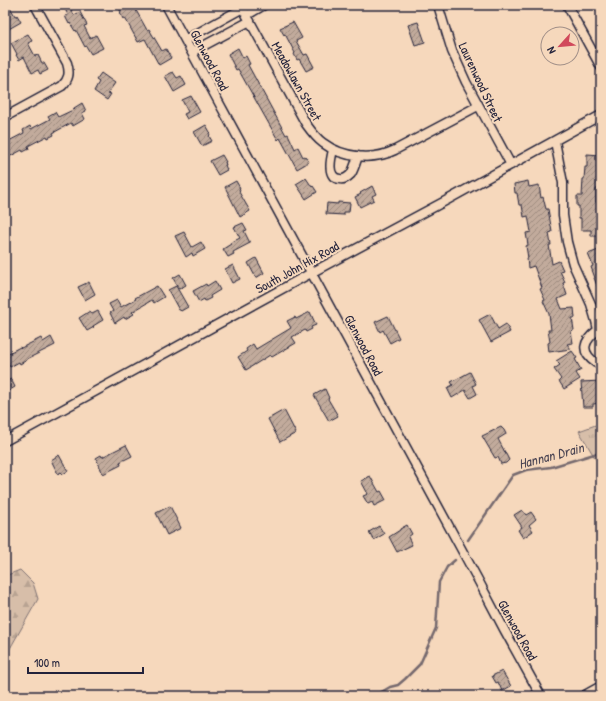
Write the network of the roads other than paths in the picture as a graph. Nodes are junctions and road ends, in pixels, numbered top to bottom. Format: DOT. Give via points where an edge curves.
graph roads {
  1 [pos="35,5"];
  2 [pos="166,5"];
  3 [pos="264,5"];
  4 [pos="438,5"];
  5 [pos="568,5"];
  6 [pos="245,12"];
  7 [pos="185,40"];
  8 [pos="192,52"];
  9 [pos="601,66"];
  10 [pos="478,106"];
  11 [pos="601,116"];
  12 [pos="5,117"];
  13 [pos="555,141"];
  14 [pos="333,150"];
  15 [pos="358,156"];
  16 [pos="511,165"];
  17 [pos="311,272"];
  18 [pos="599,332"];
  19 [pos="601,362"];
  20 [pos="5,441"];
  21 [pos="601,686"];
  22 [pos="541,696"];
  23 [pos="583,696"];
  1 -- 12 [label="street" via="67,63 68,78 62,86"];
  2 -- 7 [label="street, Glenwood Road"];
  3 -- 6 [label="street"];
  4 -- 10 [label="street, Laurenwood Street" via="452,51"];
  5 -- 9 [label="street"];
  6 -- 7 [label="street"];
  6 -- 8 [label="street"];
  6 -- 14 [label="street, Meadowlawn Street" via="306,124"];
  7 -- 8 [label="street, Glenwood Road"];
  8 -- 17 [label="street, Glenwood Road"];
  10 -- 15 [label="street, Meadowlawn Street" via="392,152"];
  10 -- 16 [label="street, Laurenwood Street"];
  11 -- 13 [label="street, South John Hix Road"];
  13 -- 16 [label="street, South John Hix Road"];
  13 -- 18 [label="street" via="563,183 563,216 567,242"];
  14 -- 15 [label="street, Meadowlawn Street"];
  14 -- 15 [label="street" via="331,172 340,180 351,174"];
  16 -- 17 [label="street, South John Hix Road"];
  17 -- 20 [label="street, South John Hix Road"];
  17 -- 22 [label="street, Glenwood Road"];
  18 -- 19 [label="street" via="588,340 586,347 591,359 596,363"];
  21 -- 23 [label="street"];
}
